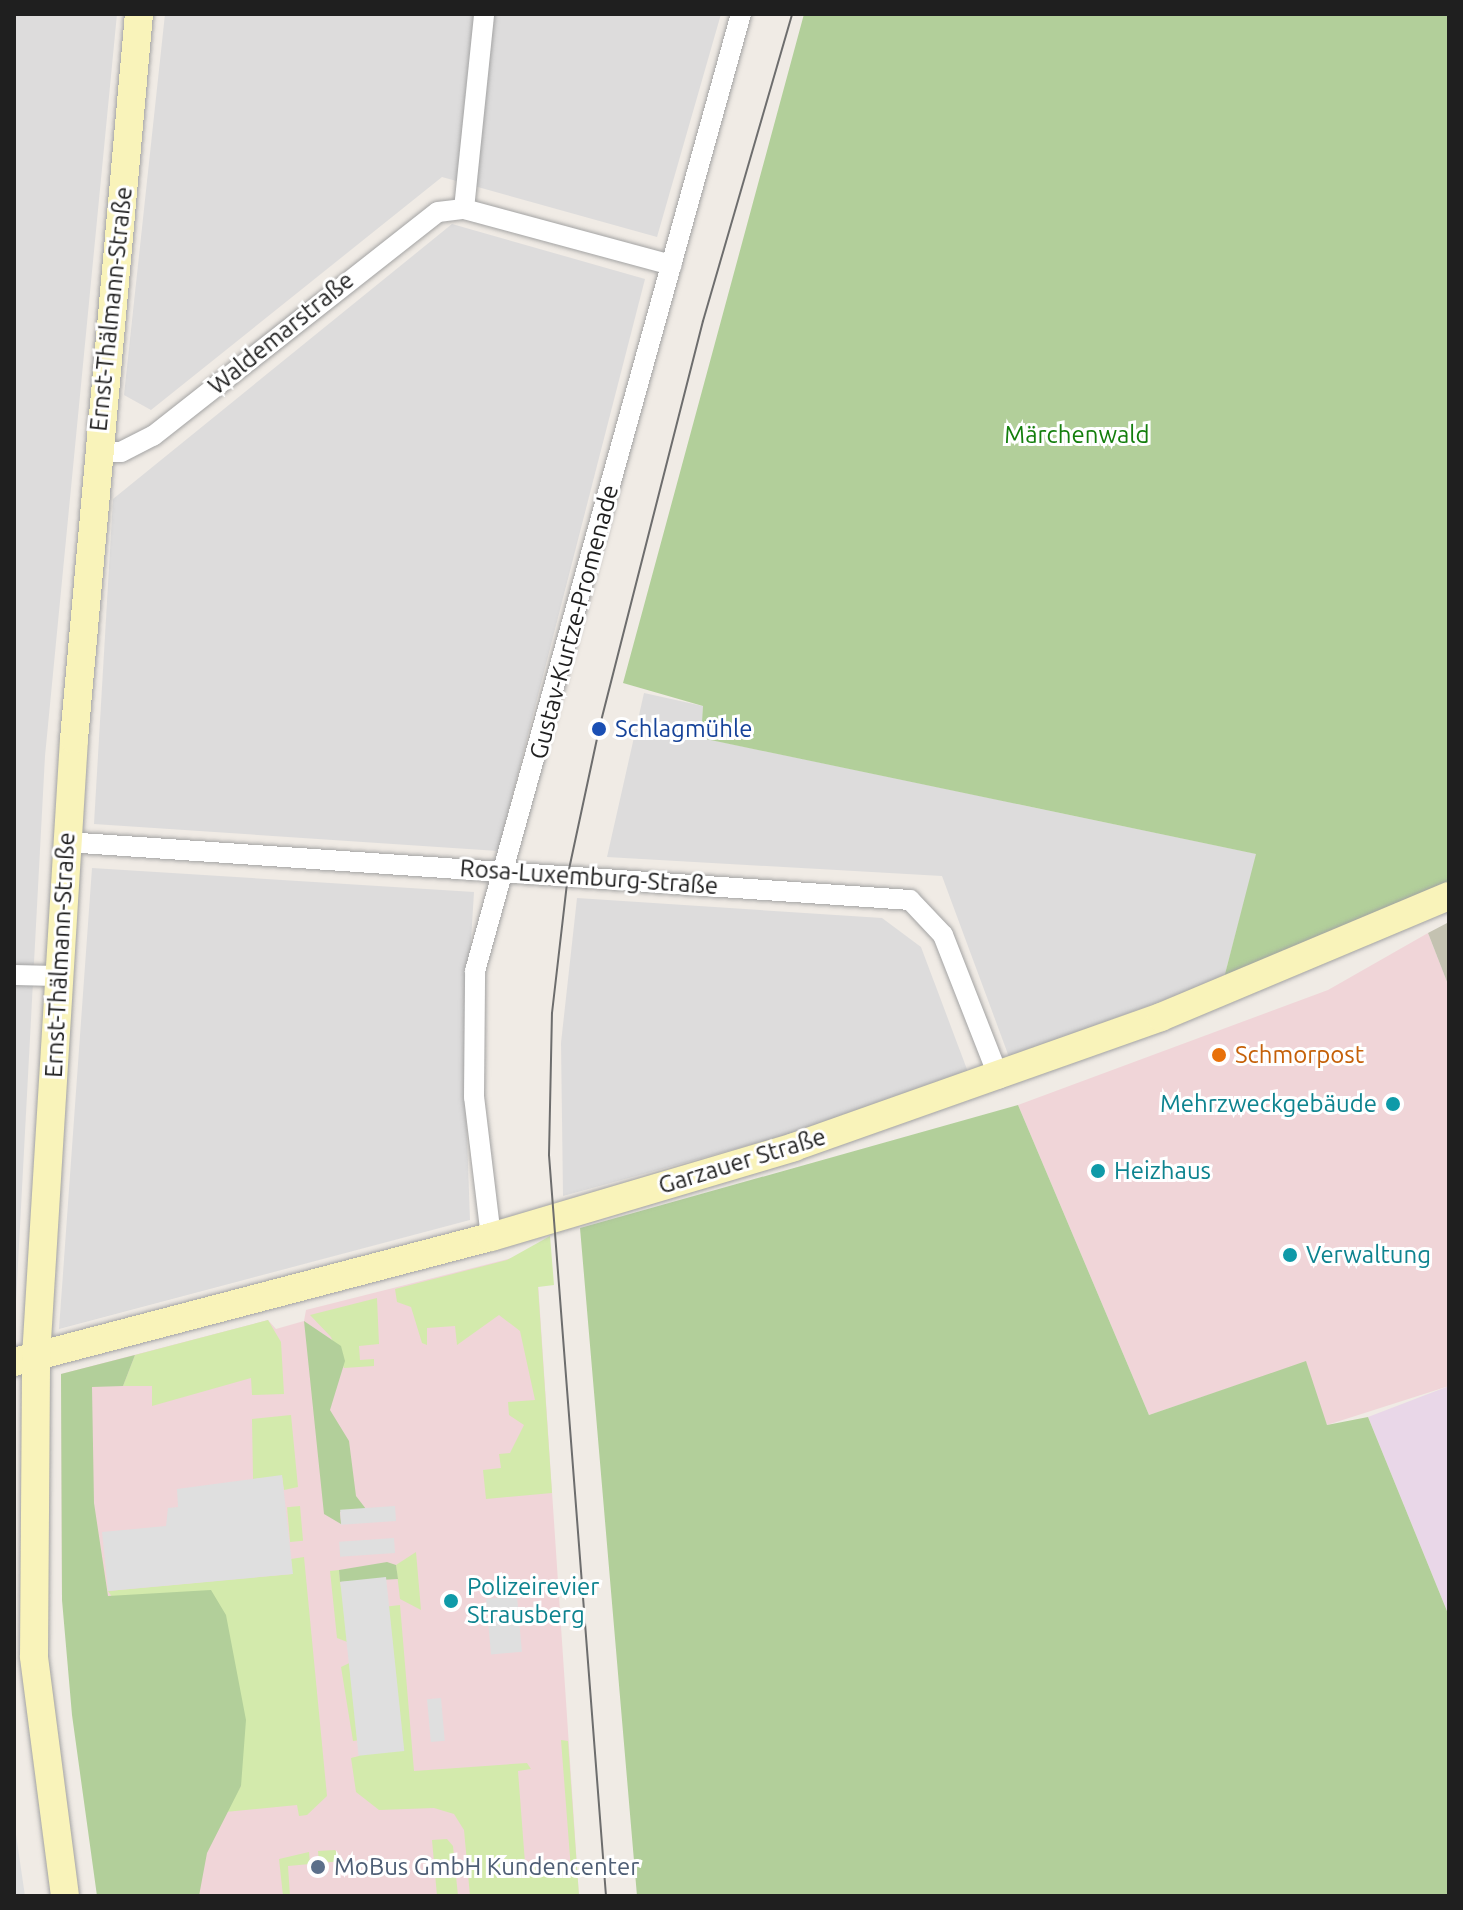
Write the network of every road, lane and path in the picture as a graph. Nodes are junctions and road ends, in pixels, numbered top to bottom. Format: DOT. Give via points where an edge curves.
graph roads {
  1 [pos="139,14"];
  2 [pos="484,14"];
  3 [pos="741,14"];
  4 [pos="464,209"];
  5 [pos="672,265"];
  6 [pos="97,452"];
  7 [pos="66,842"];
  8 [pos="503,872"];
  9 [pos="1449,896"];
  10 [pos="14,975"];
  11 [pos="57,976"];
  12 [pos="999,1078"];
  13 [pos="491,1237"];
  14 [pos="25,1360"];
  15 [pos="65,1896"];
  1 -- 6 [label="main road, Ernst-Thälmann-Straße"];
  2 -- 4 [label="street"];
  3 -- 5 [label="street, Gustav-Kurtze-Promenade"];
  4 -- 5 [label="street, Waldemarstraße"];
  4 -- 6 [label="street, Waldemarstraße" via="426,218 153,436 121,452"];
  5 -- 8 [label="street, Gustav-Kurtze-Promenade"];
  6 -- 7 [label="main road, Ernst-Thälmann-Straße"];
  7 -- 8 [label="street, Rosa-Luxemburg-Straße"];
  7 -- 11 [label="main road, Ernst-Thälmann-Straße"];
  8 -- 12 [label="street, Rosa-Luxemburg-Straße" via="910,900 943,935"];
  8 -- 13 [label="street, Gustav-Kurtze-Promenade" via="474,985 474,1097"];
  9 -- 12 [label="main road, Garzauer Straße"];
  10 -- 11 [label="street"];
  11 -- 14 [label="main road, Ernst-Thälmann-Straße"];
  12 -- 13 [label="main road, Garzauer Straße"];
  13 -- 14 [label="main road, Garzauer Straße"];
  14 -- 15 [label="main road, Ernst-Thälmann-Straße" via="34,1656"];
}
